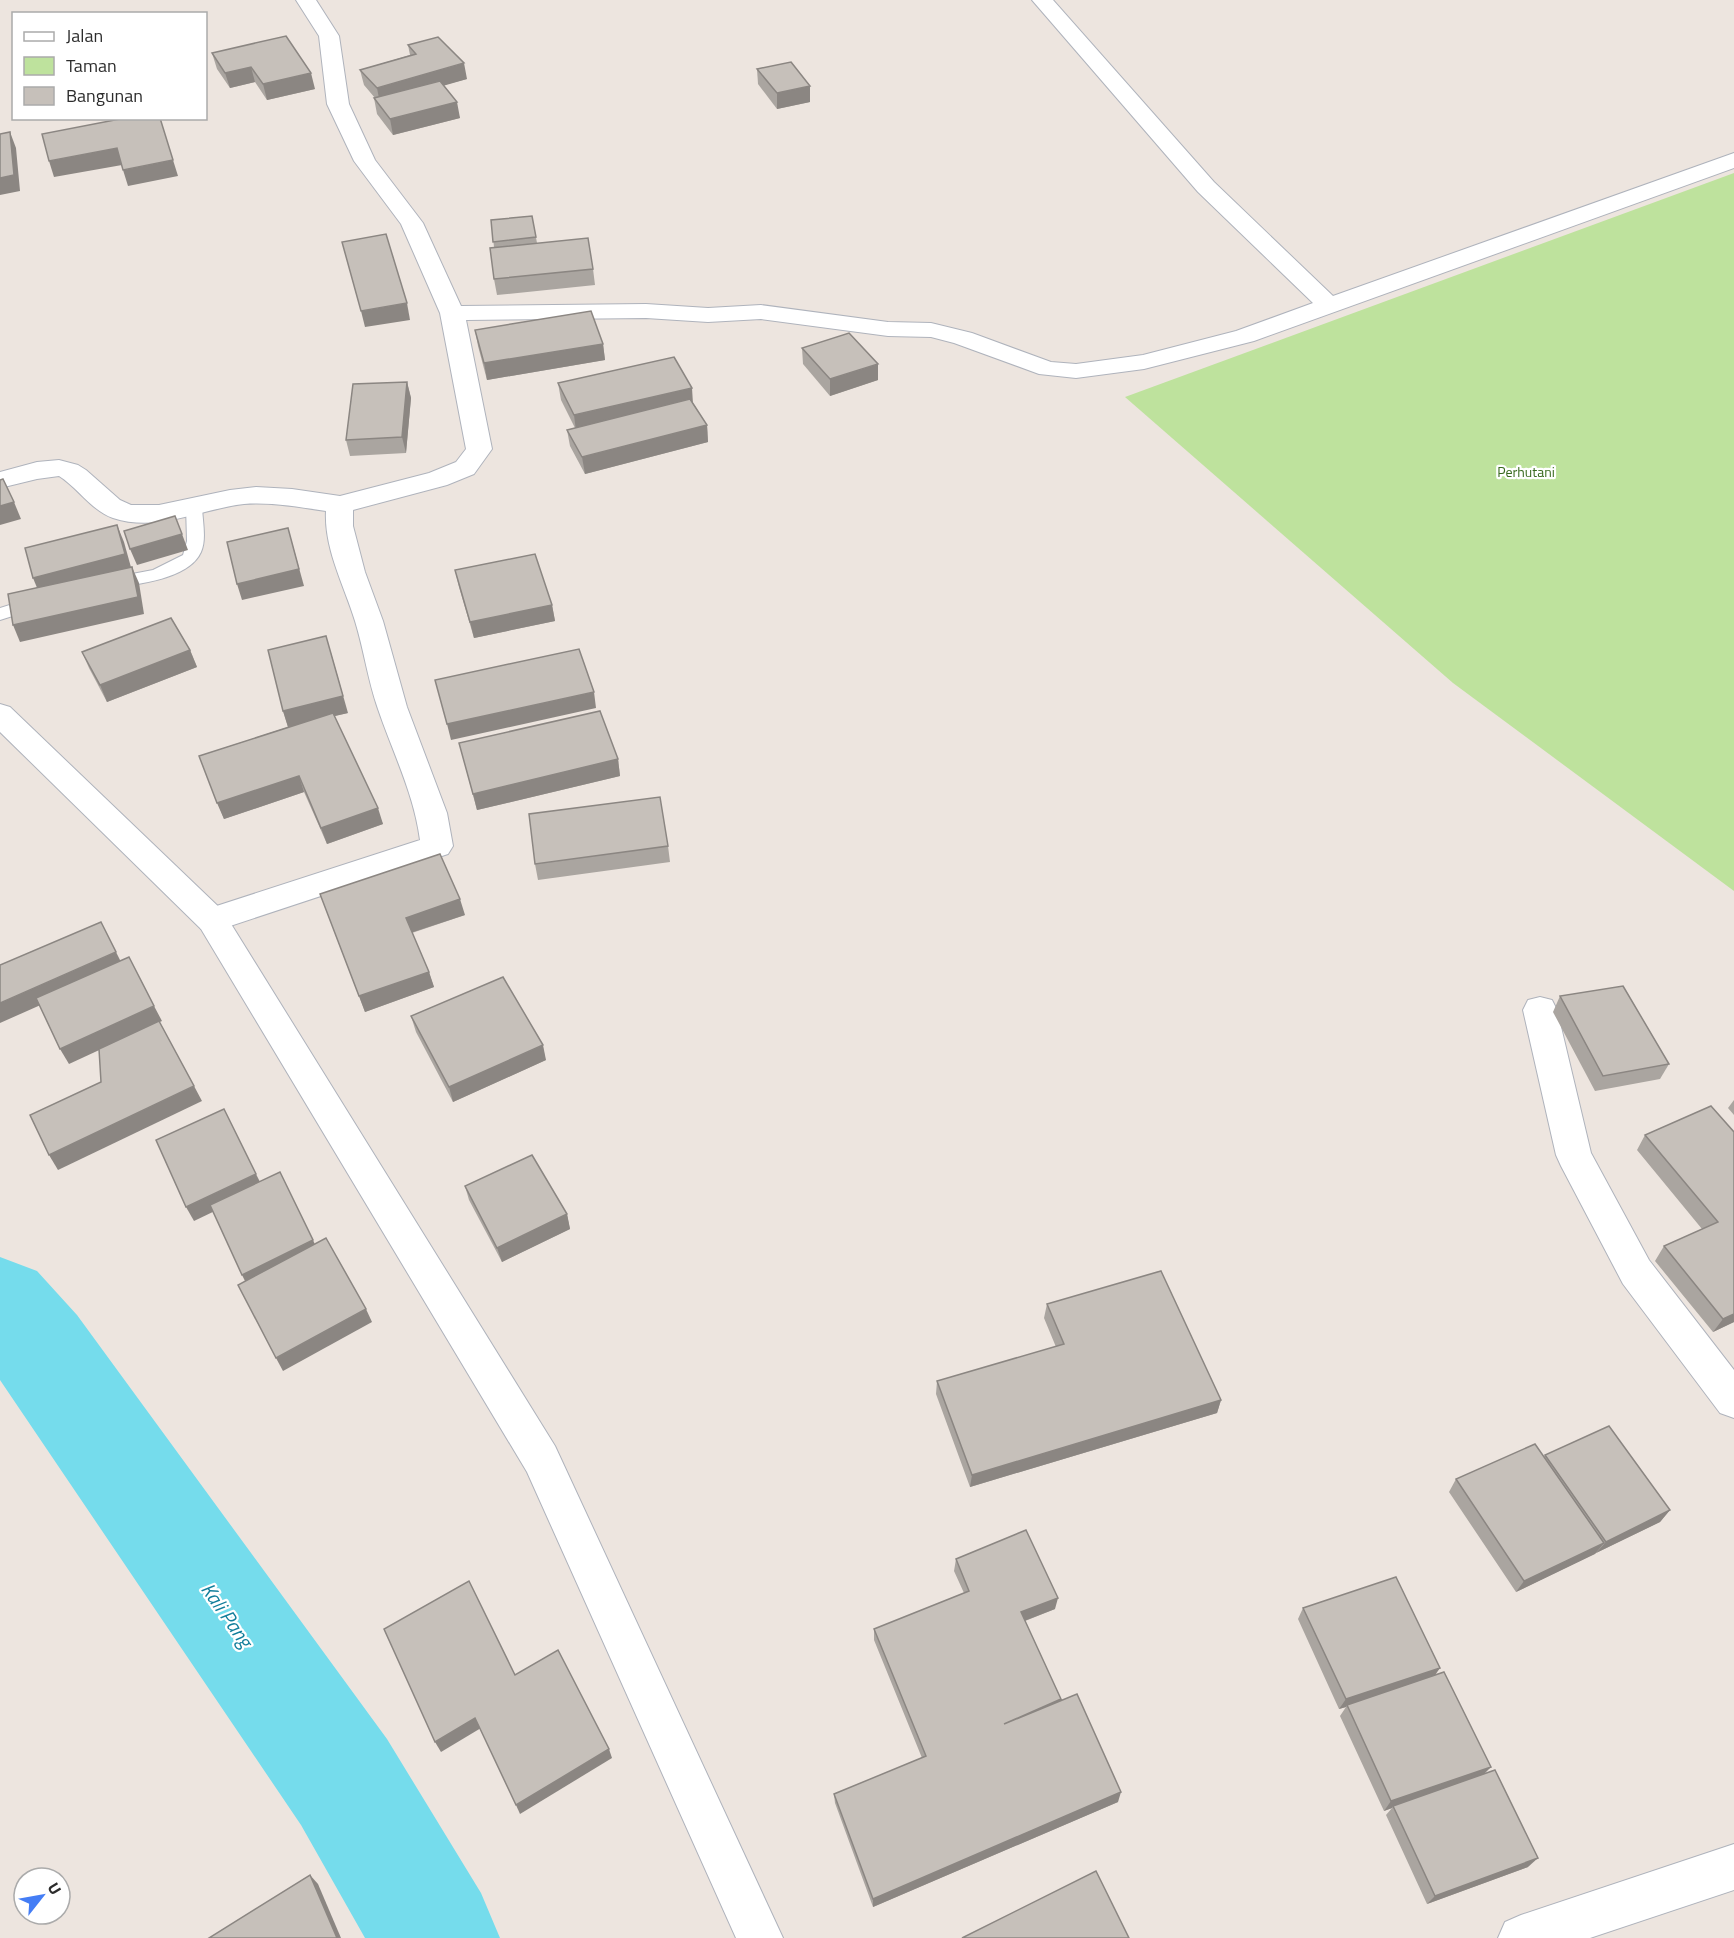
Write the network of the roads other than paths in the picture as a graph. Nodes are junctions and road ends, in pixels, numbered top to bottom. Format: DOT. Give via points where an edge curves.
graph roads {
  1 [pos="306,0"];
  2 [pos="1042,0"];
  3 [pos="1734,159"];
  4 [pos="1329,305"];
  5 [pos="452,313"];
  6 [pos="0,480"];
  7 [pos="340,505"];
  8 [pos="194,506"];
  9 [pos="97,586"];
  10 [pos="54,597"];
  11 [pos="0,614"];
  12 [pos="0,714"];
  13 [pos="212,920"];
  14 [pos="1540,1010"];
  15 [pos="1734,1400"];
  16 [pos="1734,1867"];
  17 [pos="760,1938"];
  18 [pos="1521,1938"];
  1 -- 5 [label="street" via="329,36 338,104 365,161 412,223"];
  2 -- 4 [label="street" via="1206,187"];
  3 -- 4 [label="street"];
  4 -- 5 [label="street" via="1245,336 1144,362 1076,371 1048,369 931,330 888,329 761,312"];
  5 -- 7 [label="street" via="479,449 465,468 438,479"];
  6 -- 8 [label="street" via="58,468 69,470 110,505 128,514"];
  7 -- 8 [label="street" via="293,497 245,496"];
  7 -- 13 [label="street" via="339,526 351,572 392,707 432,813 437,846"];
  8 -- 9 [label="lane" via="193,553 187,561 152,576"];
  10 -- 11 [label="lane"];
  12 -- 13 [label="street"];
  13 -- 17 [label="street" via="541,1459"];
  14 -- 15 [label="street" via="1574,1155 1636,1272"];
  16 -- 18 [label="street"];
}
